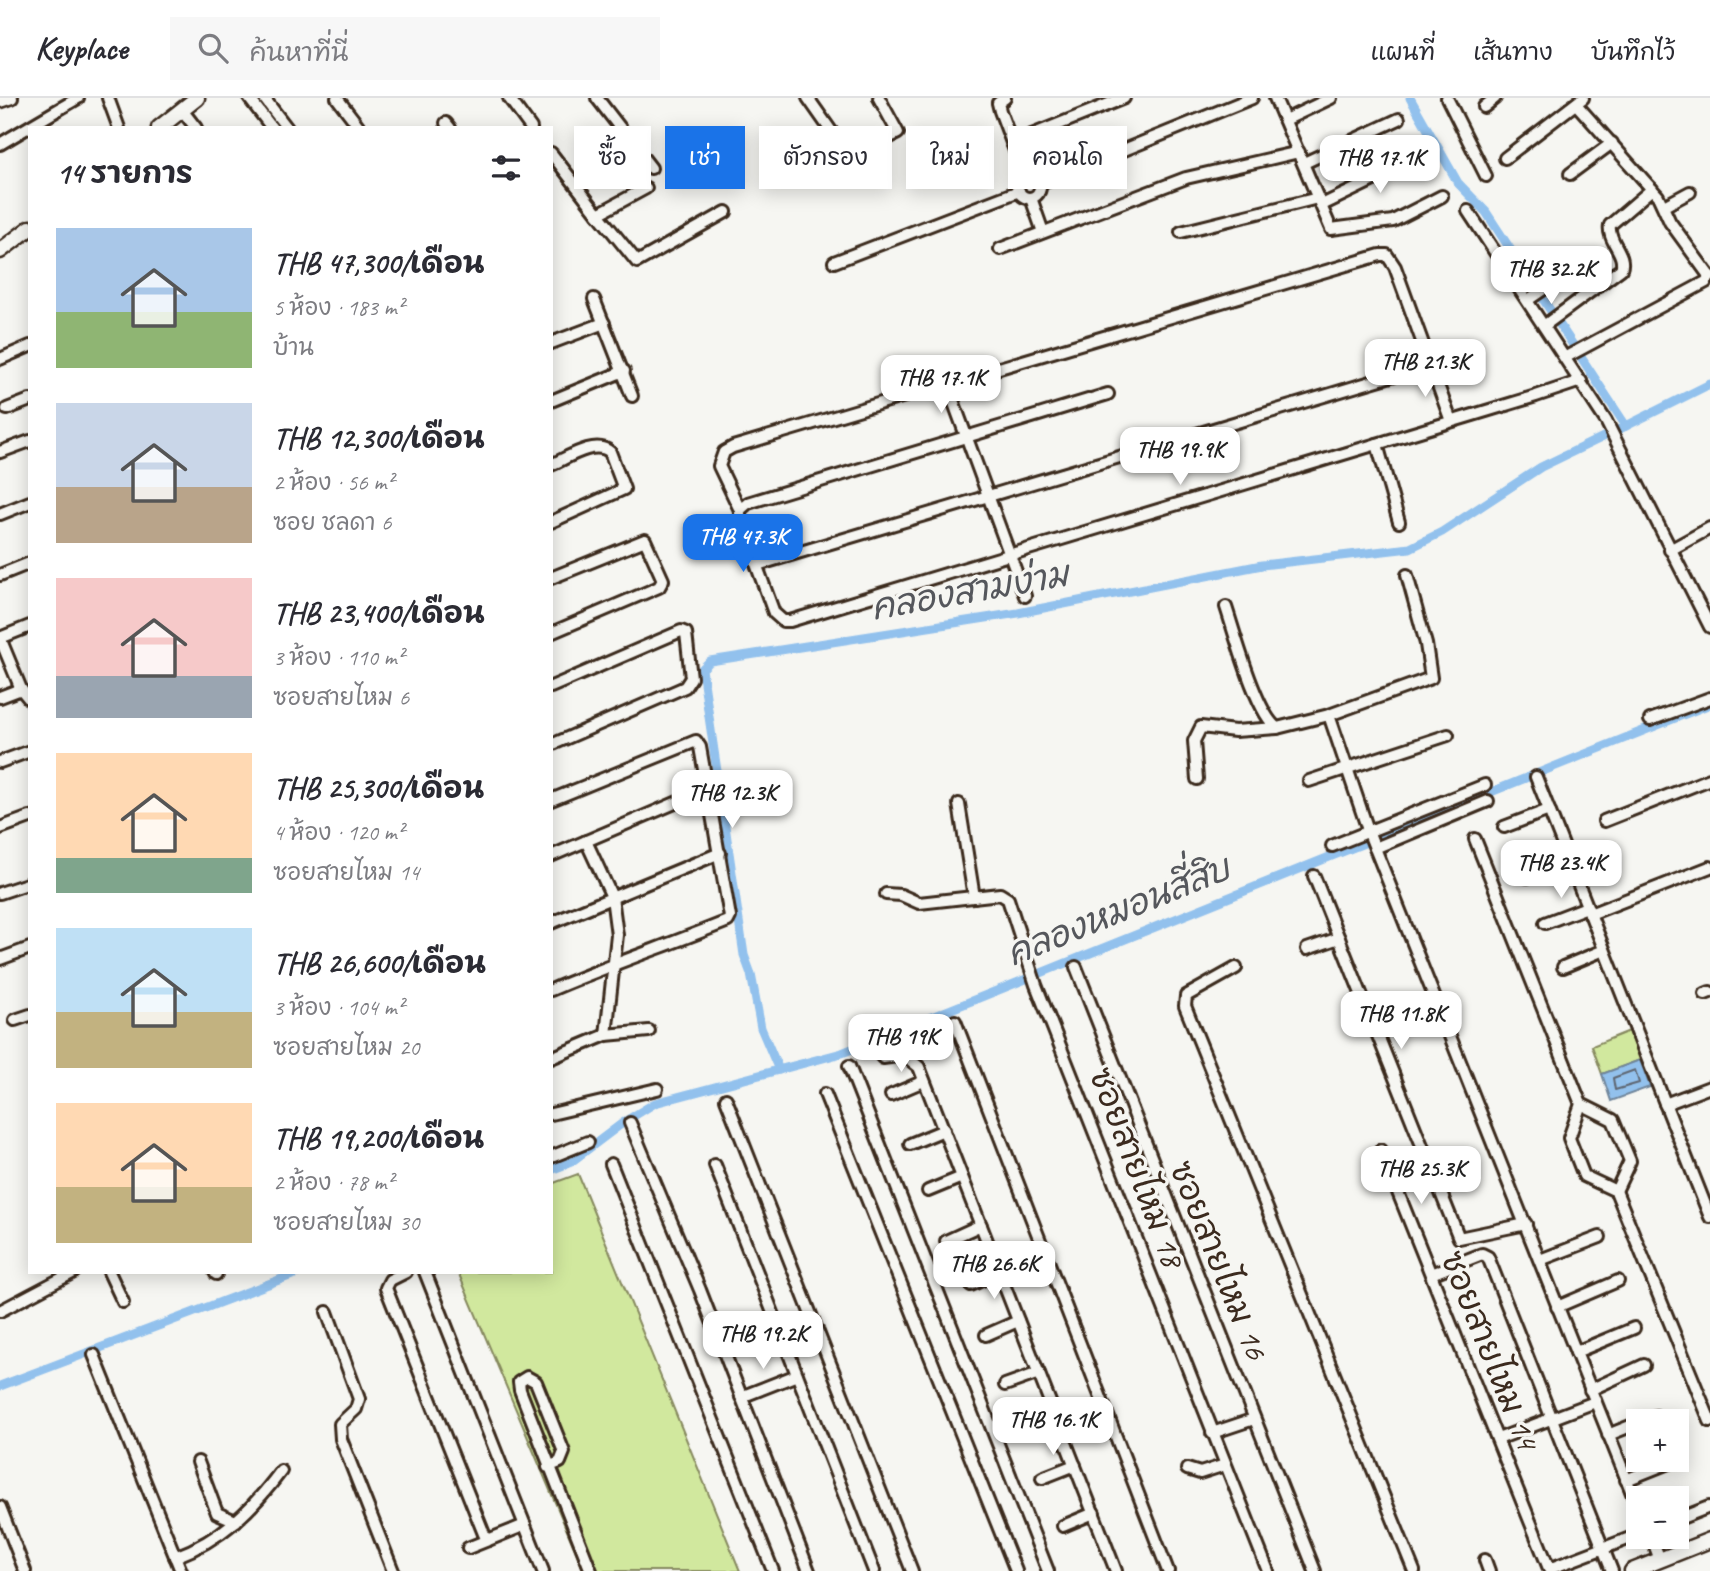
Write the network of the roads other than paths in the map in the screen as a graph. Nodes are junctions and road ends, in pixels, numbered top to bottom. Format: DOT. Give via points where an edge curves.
graph roads {
  1 [pos="12,98"];
  2 [pos="78,98"];
  3 [pos="108,98"];
  4 [pos="197,98"];
  5 [pos="249,98"];
  6 [pos="264,98"];
  7 [pos="337,98"];
  8 [pos="509,98"];
  9 [pos="597,98"];
  10 [pos="808,98"];
  11 [pos="879,98"];
  12 [pos="1005,98"];
  13 [pos="1124,98"];
  14 [pos="1252,98"];
  15 [pos="1275,98"];
  16 [pos="1331,98"];
  17 [pos="1447,98"];
  18 [pos="1495,98"];
  19 [pos="1579,101"];
  20 [pos="0,102"];
  21 [pos="1484,107"];
  22 [pos="182,110"];
  23 [pos="1399,119"];
  24 [pos="1285,120"];
  25 [pos="31,126"];
  26 [pos="120,126"];
  27 [pos="162,126"];
  28 [pos="194,126"];
  29 [pos="270,126"];
  30 [pos="285,126"];
  31 [pos="358,126"];
  32 [pos="528,126"];
  33 [pos="619,126"];
  34 [pos="828,126"];
  35 [pos="1054,126"];
  36 [pos="28,127"];
  37 [pos="1008,132"];
  38 [pos="892,137"];
  39 [pos="1612,143"];
  40 [pos="0,144"];
  41 [pos="1127,149"];
  42 [pos="1299,152"];
  43 [pos="553,156"];
  44 [pos="1423,156"];
  45 [pos="1505,158"];
  46 [pos="1304,163"];
  47 [pos="1570,174"];
  48 [pos="1486,176"];
  49 [pos="644,189"];
  50 [pos="1040,189"];
  51 [pos="1652,190"];
  52 [pos="1019,191"];
  53 [pos="1690,192"];
  54 [pos="1442,196"];
  55 [pos="1031,198"];
  56 [pos="1320,202"];
  57 [pos="1664,206"];
  58 [pos="1468,211"];
  59 [pos="726,212"];
  60 [pos="598,214"];
  61 [pos="28,230"];
  62 [pos="1043,232"];
  63 [pos="1181,232"];
  64 [pos="1000,249"];
  65 [pos="0,251"];
  66 [pos="834,261"];
  67 [pos="1570,271"];
  68 [pos="1710,276"];
  69 [pos="594,299"];
  70 [pos="1530,299"];
  71 [pos="604,323"];
  72 [pos="1547,324"];
  73 [pos="553,342"];
  74 [pos="28,347"];
  75 [pos="1568,356"];
  76 [pos="0,359"];
  77 [pos="1428,365"];
  78 [pos="624,371"];
  79 [pos="1581,381"];
  80 [pos="947,384"];
  81 [pos="1108,394"];
  82 [pos="632,397"];
  83 [pos="553,400"];
  84 [pos="28,401"];
  85 [pos="7,410"];
  86 [pos="1451,421"];
  87 [pos="964,436"];
  88 [pos="28,442"];
  89 [pos="1377,444"];
  90 [pos="0,452"];
  91 [pos="553,464"];
  92 [pos="987,496"];
  93 [pos="28,503"];
  94 [pos="740,510"];
  95 [pos="0,514"];
  96 [pos="553,521"];
  97 [pos="1399,522"];
  98 [pos="1710,528"];
  99 [pos="1670,550"];
  100 [pos="1009,555"];
  101 [pos="28,564"];
  102 [pos="757,565"];
  103 [pos="0,575"];
  104 [pos="1407,575"];
  105 [pos="553,577"];
  106 [pos="1025,596"];
  107 [pos="1226,607"];
  108 [pos="1709,622"];
  109 [pos="28,627"];
  110 [pos="553,632"];
  111 [pos="0,638"];
  112 [pos="553,686"];
  113 [pos="21,689"];
  114 [pos="0,697"];
  115 [pos="28,698"];
  116 [pos="1710,698"];
  117 [pos="1329,715"];
  118 [pos="1650,720"];
  119 [pos="1277,728"];
  120 [pos="1448,735"];
  121 [pos="553,744"];
  122 [pos="28,752"];
  123 [pos="0,762"];
  124 [pos="1346,767"];
  125 [pos="1536,777"];
  126 [pos="1197,779"];
  127 [pos="1710,779"];
  128 [pos="1309,781"];
  129 [pos="1485,785"];
  130 [pos="708,789"];
  131 [pos="553,799"];
  132 [pos="1488,802"];
  133 [pos="959,804"];
  134 [pos="1549,810"];
  135 [pos="28,818"];
  136 [pos="1604,821"];
  137 [pos="1504,827"];
  138 [pos="0,828"];
  139 [pos="1371,839"];
  140 [pos="1475,839"];
  141 [pos="586,841"];
  142 [pos="1332,846"];
  143 [pos="720,853"];
  144 [pos="553,855"];
  145 [pos="1569,860"];
  146 [pos="1710,867"];
  147 [pos="1314,876"];
  148 [pos="1527,877"];
  149 [pos="28,884"];
  150 [pos="0,893"];
  151 [pos="886,894"];
  152 [pos="612,897"];
  153 [pos="974,897"];
  154 [pos="1589,911"];
  155 [pos="553,922"];
  156 [pos="1545,923"];
  157 [pos="1339,938"];
  158 [pos="28,949"];
  159 [pos="1307,949"];
  160 [pos="1604,950"];
  161 [pos="0,960"];
  162 [pos="616,962"];
  163 [pos="1076,967"];
  164 [pos="1563,967"];
  165 [pos="1236,968"];
  166 [pos="553,989"];
  167 [pos="28,1016"];
  168 [pos="15,1020"];
  169 [pos="955,1021"];
  170 [pos="649,1031"];
  171 [pos="606,1035"];
  172 [pos="874,1048"];
  173 [pos="553,1057"];
  174 [pos="849,1066"];
  175 [pos="925,1080"];
  176 [pos="1710,1087"];
  177 [pos="657,1090"];
  178 [pos="825,1094"];
  179 [pos="891,1096"];
  180 [pos="726,1099"];
  181 [pos="1581,1104"];
  182 [pos="1665,1104"];
  183 [pos="553,1114"];
  184 [pos="631,1124"];
  185 [pos="944,1130"];
  186 [pos="588,1142"];
  187 [pos="911,1143"];
  188 [pos="1381,1150"];
  189 [pos="553,1156"];
  190 [pos="611,1164"];
  191 [pos="715,1165"];
  192 [pos="962,1177"];
  193 [pos="1710,1182"];
  194 [pos="1698,1187"];
  195 [pos="928,1191"];
  196 [pos="1616,1191"];
  197 [pos="1710,1217"];
  198 [pos="1526,1224"];
  199 [pos="981,1225"];
  200 [pos="1600,1237"];
  201 [pos="946,1241"];
  202 [pos="1540,1260"];
  203 [pos="1000,1272"];
  204 [pos="70,1274"];
  205 [pos="110,1274"];
  206 [pos="402,1274"];
  207 [pos="426,1274"];
  208 [pos="1430,1274"];
  209 [pos="1618,1281"];
  210 [pos="971,1285"];
  211 [pos="123,1302"];
  212 [pos="1557,1307"];
  213 [pos="0,1311"];
  214 [pos="327,1312"];
  215 [pos="1018,1321"];
  216 [pos="1634,1328"];
  217 [pos="986,1335"];
  218 [pos="1576,1352"];
  219 [pos="94,1355"];
  220 [pos="1644,1365"];
  221 [pos="1039,1373"];
  222 [pos="797,1376"];
  223 [pos="1005,1385"];
  224 [pos="1590,1390"];
  225 [pos="741,1396"];
  226 [pos="1595,1402"];
  227 [pos="1056,1417"];
  228 [pos="1552,1417"];
  229 [pos="1254,1419"];
  230 [pos="1710,1421"];
  231 [pos="1626,1427"];
  232 [pos="1022,1431"];
  233 [pos="1212,1433"];
  234 [pos="1608,1434"];
  235 [pos="1498,1438"];
  236 [pos="198,1462"];
  237 [pos="1075,1465"];
  238 [pos="1225,1465"];
  239 [pos="548,1467"];
  240 [pos="1187,1468"];
  241 [pos="281,1471"];
  242 [pos="1646,1472"];
  243 [pos="1042,1478"];
  244 [pos="1626,1480"];
  245 [pos="1629,1486"];
  246 [pos="0,1507"];
  247 [pos="1709,1507"];
  248 [pos="217,1513"];
  249 [pos="1094,1513"];
  250 [pos="1689,1515"];
  251 [pos="236,1521"];
  252 [pos="525,1525"];
  253 [pos="1063,1526"];
  254 [pos="219,1535"];
  255 [pos="1626,1539"];
  256 [pos="488,1540"];
  257 [pos="1710,1540"];
  258 [pos="1603,1547"];
  259 [pos="468,1548"];
  260 [pos="175,1557"];
  261 [pos="1655,1565"];
  262 [pos="1115,1569"];
  263 [pos="1549,1570"];
  264 [pos="25,1571"];
  265 [pos="181,1571"];
  266 [pos="393,1571"];
  267 [pos="543,1571"];
  268 [pos="591,1571"];
  269 [pos="773,1571"];
  270 [pos="809,1571"];
  271 [pos="874,1571"];
  272 [pos="912,1571"];
  273 [pos="1016,1571"];
  274 [pos="1048,1571"];
  275 [pos="1103,1571"];
  276 [pos="1168,1571"];
  277 [pos="1268,1571"];
  278 [pos="1315,1571"];
  279 [pos="1413,1571"];
  280 [pos="1612,1571"];
  281 [pos="1632,1571"];
  1 -- 20 [label="street"];
  2 -- 25 [label="street"];
  3 -- 26 [label="street"];
  4 -- 22 [label="street"];
  5 -- 29 [label="street"];
  6 -- 30 [label="street"];
  7 -- 31 [label="street"];
  8 -- 32 [label="street"];
  9 -- 33 [label="street"];
  10 -- 34 [label="street"];
  11 -- 38 [label="street" via="898,134"];
  12 -- 37 [label="street" via="998,103"];
  13 -- 35 [label="street"];
  14 -- 41 [label="street"];
  15 -- 24 [label="street"];
  16 -- 24 [label="street"];
  17 -- 48 [label="street"];
  18 -- 21 [label="street"];
  19 -- 39 [label="street"];
  19 -- 45 [label="street"];
  22 -- 27 [label="street"];
  22 -- 28 [label="street"];
  23 -- 46 [label="street"];
  24 -- 42 [label="street"];
  36 -- 40 [label="street"];
  39 -- 47 [label="street"];
  39 -- 51 [label="street"];
  42 -- 46 [label="street"];
  42 -- 62 [label="street" via="1186,178"];
  43 -- 60 [label="street"];
  44 -- 56 [label="street"];
  46 -- 56 [label="street"];
  49 -- 60 [label="street"];
  50 -- 55 [label="street"];
  51 -- 57 [label="street"];
  51 -- 72 [label="street" via="1610,226 1623,261 1621,269"];
  52 -- 55 [label="street"];
  52 -- 66 [label="street"];
  53 -- 57 [label="street"];
  54 -- 56 [label="street" via="1393,221 1331,229"];
  55 -- 62 [label="street"];
  56 -- 63 [label="street"];
  57 -- 68 [label="street" via="1670,222"];
  58 -- 70 [label="street"];
  59 -- 60 [label="street" via="637,262"];
  61 -- 65 [label="street"];
  62 -- 64 [label="street"];
  67 -- 70 [label="street"];
  68 -- 75 [label="street"];
  69 -- 71 [label="street"];
  70 -- 72 [label="street"];
  71 -- 73 [label="street"];
  71 -- 78 [label="street"];
  72 -- 75 [label="street"];
  74 -- 76 [label="street"];
  75 -- 79 [label="street"];
  77 -- 80 [label="street" via="1395,267 1387,256 1380,255"];
  77 -- 86 [label="street"];
  77 -- 92 [label="street"];
  78 -- 82 [label="street"];
  78 -- 83 [label="street"];
  79 -- 86 [label="street"];
  79 -- 99 [label="street"];
  80 -- 87 [label="street"];
  80 -- 94 [label="street" via="724,452 719,466"];
  81 -- 87 [label="street"];
  84 -- 85 [label="street"];
  86 -- 89 [label="street"];
  87 -- 92 [label="street"];
  87 -- 94 [label="street" via="748,503"];
  88 -- 90 [label="street"];
  89 -- 97 [label="street"];
  89 -- 100 [label="street"];
  91 -- 96 [label="street" via="594,447 608,449 624,489"];
  92 -- 100 [label="street"];
  92 -- 102 [label="street"];
  93 -- 95 [label="street"];
  94 -- 102 [label="street"];
  98 -- 99 [label="street"];
  99 -- 108 [label="street"];
  100 -- 102 [label="street" via="790,621 774,613"];
  100 -- 106 [label="street"];
  101 -- 103 [label="street"];
  104 -- 117 [label="street" via="1431,678"];
  105 -- 110 [label="street" via="645,540 662,584"];
  107 -- 119 [label="street" via="1252,682"];
  109 -- 111 [label="street"];
  111 -- 113 [label="street"];
  112 -- 121 [label="street" via="681,631 686,634 689,683"];
  113 -- 114 [label="street"];
  113 -- 115 [label="street"];
  116 -- 118 [label="street"];
  117 -- 119 [label="street"];
  117 -- 124 [label="street"];
  119 -- 126 [label="street" via="1235,731 1201,727 1194,741"];
  120 -- 124 [label="street"];
  122 -- 123 [label="street"];
  124 -- 128 [label="street"];
  124 -- 139 [label="street"];
  125 -- 134 [label="street"];
  127 -- 136 [label="street"];
  129 -- 139 [label="street"];
  130 -- 131 [label="street" via="699,743 691,741"];
  130 -- 141 [label="street"];
  130 -- 143 [label="street"];
  132 -- 139 [label="street"];
  133 -- 153 [label="street"];
  134 -- 137 [label="street"];
  134 -- 145 [label="street"];
  135 -- 138 [label="street"];
  139 -- 142 [label="street"];
  139 -- 198 [label="street"];
  140 -- 181 [label="street"];
  141 -- 144 [label="street"];
  141 -- 152 [label="street"];
  143 -- 152 [label="street"];
  143 -- 162 [label="street" via="730,919"];
  145 -- 148 [label="street"];
  145 -- 154 [label="street"];
  146 -- 154 [label="street"];
  147 -- 157 [label="street"];
  149 -- 150 [label="street"];
  151 -- 153 [label="street, ซอยสายไหม 18" via="901,895 914,903"];
  152 -- 155 [label="street"];
  152 -- 162 [label="street"];
  153 -- 233 [label="street, ซอยสายไหม 18" via="1006,896"];
  154 -- 156 [label="street"];
  154 -- 160 [label="street"];
  157 -- 159 [label="street"];
  157 -- 198 [label="street" via="1459,1238"];
  158 -- 161 [label="street"];
  160 -- 164 [label="street"];
  160 -- 182 [label="street"];
  162 -- 166 [label="street"];
  162 -- 171 [label="street"];
  163 -- 229 [label="street, ซอยสายไหม 16"];
  165 -- 279 [label="street" via="1186,996 1185,1006"];
  167 -- 168 [label="street"];
  169 -- 276 [label="street"];
  170 -- 171 [label="street"];
  171 -- 173 [label="street"];
  172 -- 175 [label="street" via="883,1058 907,1057"];
  174 -- 274 [label="street"];
  175 -- 179 [label="street"];
  175 -- 185 [label="street"];
  176 -- 182 [label="street"];
  177 -- 183 [label="street"];
  178 -- 273 [label="street"];
  180 -- 272 [label="street"];
  181 -- 196 [label="street" via="1569,1138 1584,1176"];
  181 -- 196 [label="street" via="1613,1120 1630,1161"];
  182 -- 194 [label="street"];
  184 -- 225 [label="street"];
  185 -- 187 [label="street"];
  185 -- 192 [label="street"];
  186 -- 189 [label="street"];
  188 -- 208 [label="street, ซอยสายไหม 14"];
  190 -- 269 [label="street"];
  191 -- 222 [label="street"];
  192 -- 195 [label="street"];
  192 -- 199 [label="street"];
  193 -- 194 [label="street"];
  194 -- 197 [label="street"];
  196 -- 230 [label="street"];
  198 -- 202 [label="street"];
  199 -- 201 [label="street"];
  199 -- 203 [label="street"];
  200 -- 202 [label="street"];
  202 -- 212 [label="street"];
  203 -- 210 [label="street"];
  203 -- 215 [label="street"];
  204 -- 213 [label="street"];
  205 -- 211 [label="street"];
  206 -- 256 [label="street" via="386,1288"];
  207 -- 252 [label="street"];
  208 -- 228 [label="street" via="1486,1254"];
  208 -- 235 [label="street, ซอยสายไหม 14"];
  209 -- 212 [label="street"];
  212 -- 218 [label="street"];
  214 -- 266 [label="street" via="359,1399 356,1409 340,1424 341,1439"];
  215 -- 217 [label="street"];
  215 -- 221 [label="street"];
  216 -- 218 [label="street"];
  218 -- 224 [label="street"];
  219 -- 260 [label="street"];
  220 -- 224 [label="street"];
  221 -- 223 [label="street"];
  221 -- 227 [label="street"];
  222 -- 225 [label="street"];
  222 -- 271 [label="street"];
  224 -- 226 [label="street"];
  225 -- 270 [label="street"];
  226 -- 228 [label="street"];
  226 -- 234 [label="street"];
  227 -- 232 [label="street"];
  227 -- 237 [label="street"];
  228 -- 235 [label="street"];
  228 -- 258 [label="street"];
  229 -- 233 [label="street"];
  229 -- 278 [label="street, ซอยสายไหม 16"];
  231 -- 234 [label="street"];
  233 -- 238 [label="street, ซอยสายไหม 18"];
  234 -- 244 [label="street"];
  235 -- 263 [label="street, ซอยสายไหม 14"];
  236 -- 248 [label="street"];
  237 -- 243 [label="street"];
  237 -- 249 [label="street"];
  238 -- 240 [label="street" via="1200,1473"];
  238 -- 277 [label="street, ซอยสายไหม 18"];
  239 -- 239 [label="street" via="519,1386 527,1377 536,1381 564,1452 560,1462"];
  239 -- 268 [label="street"];
  241 -- 251 [label="street" via="254,1507"];
  242 -- 244 [label="street"];
  244 -- 245 [label="street"];
  246 -- 264 [label="street"];
  247 -- 250 [label="street"];
  248 -- 251 [label="street"];
  248 -- 254 [label="street"];
  249 -- 253 [label="street"];
  249 -- 262 [label="street"];
  251 -- 254 [label="street"];
  252 -- 256 [label="street"];
  252 -- 267 [label="street"];
  254 -- 260 [label="street"];
  255 -- 258 [label="street"];
  256 -- 259 [label="street"];
  257 -- 261 [label="street"];
  258 -- 263 [label="street"];
  258 -- 280 [label="street"];
  260 -- 265 [label="street"];
  261 -- 281 [label="street"];
  262 -- 275 [label="street"];
}
